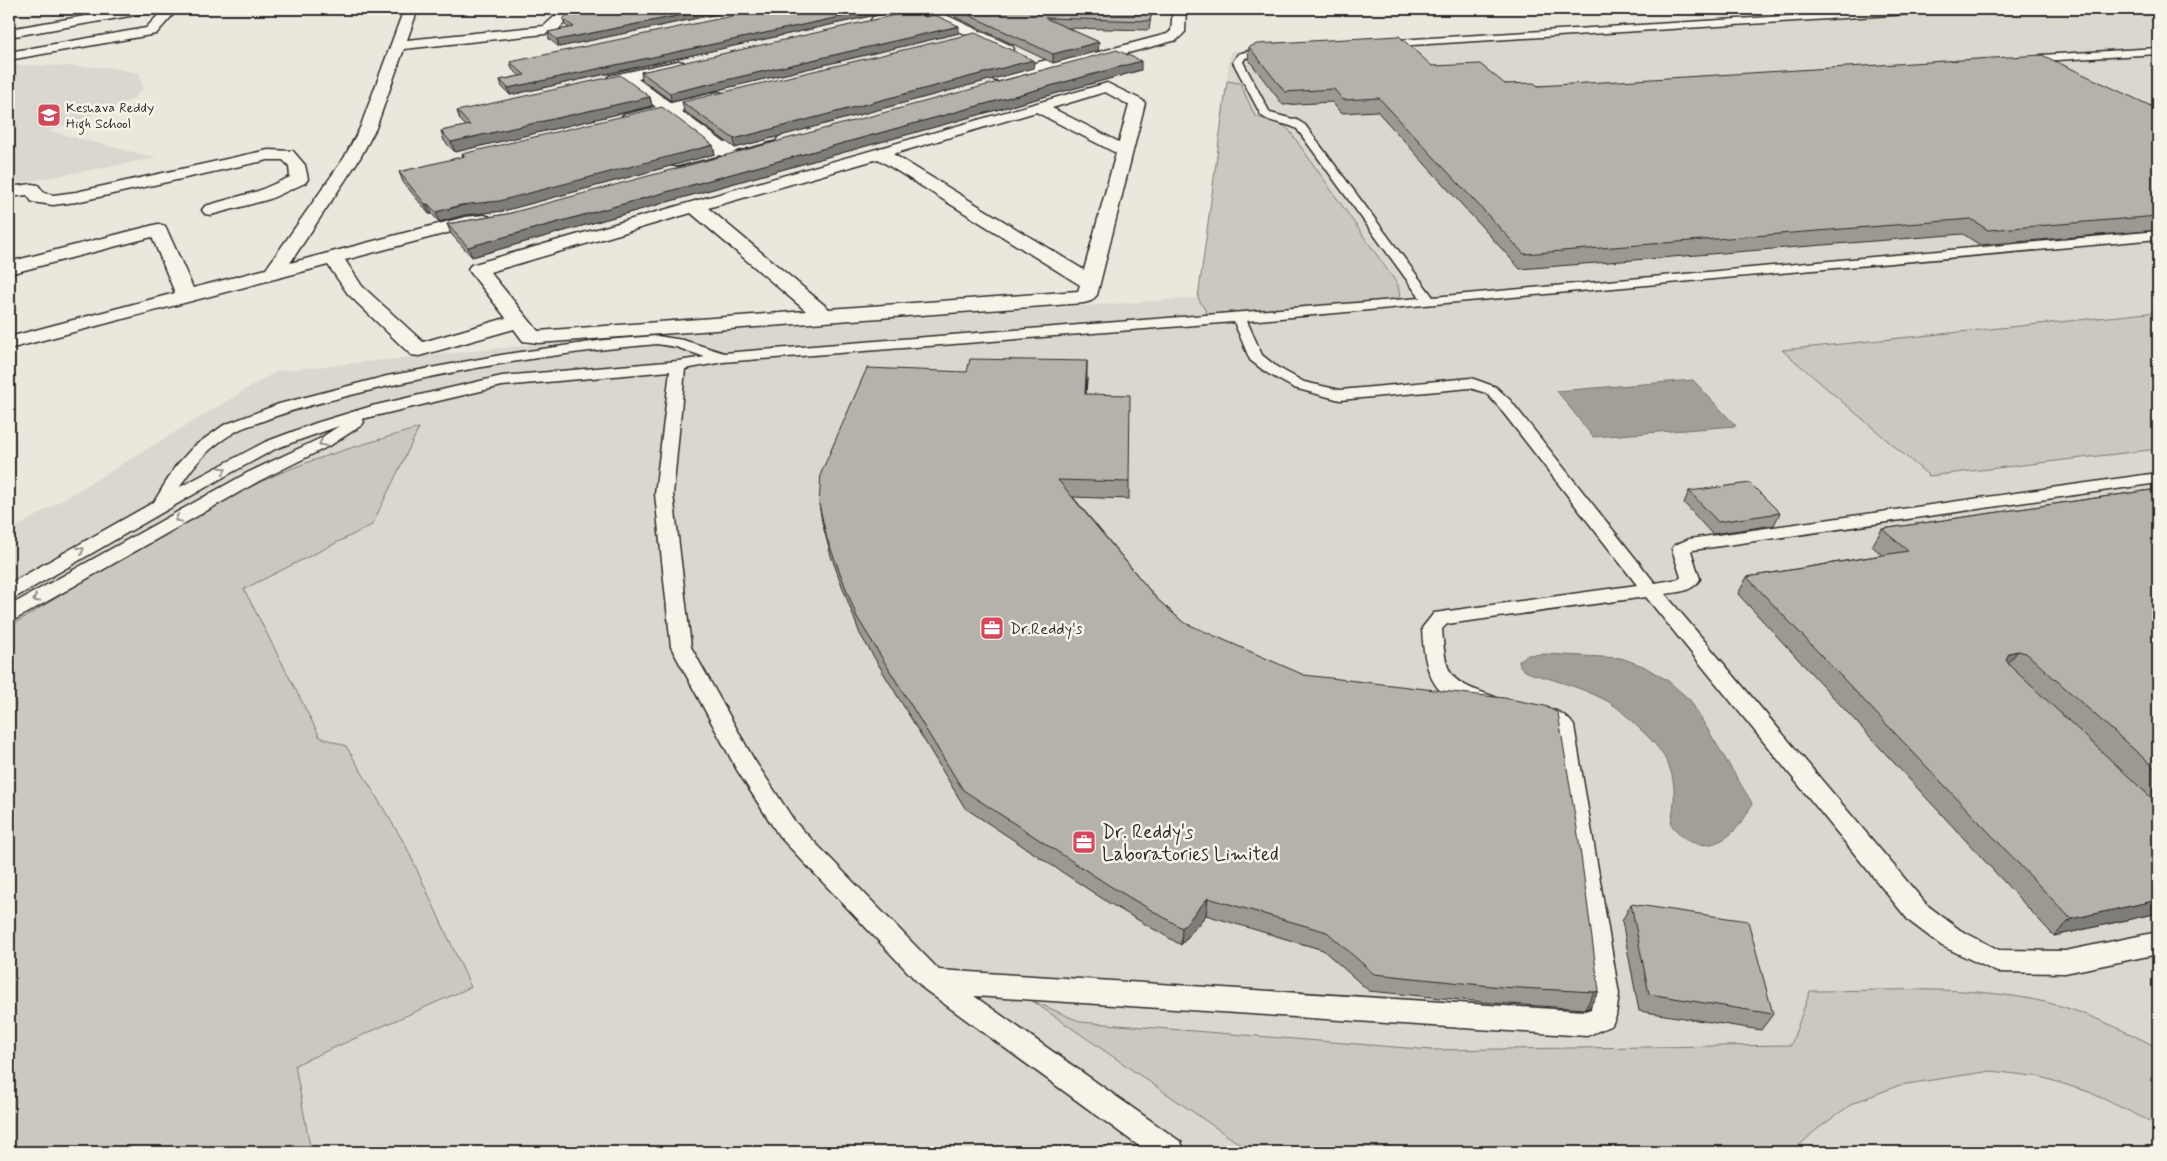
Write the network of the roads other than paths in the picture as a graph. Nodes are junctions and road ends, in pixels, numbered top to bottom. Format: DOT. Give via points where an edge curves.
graph roads {
  1 [pos="56,9"];
  2 [pos="147,9"];
  3 [pos="171,9"];
  4 [pos="411,9"];
  5 [pos="570,9"];
  6 [pos="924,9"];
  7 [pos="1179,9"];
  8 [pos="1940,9"];
  9 [pos="867,23"];
  10 [pos="61,24"];
  11 [pos="9,33"];
  12 [pos="978,35"];
  13 [pos="959,40"];
  14 [pos="398,45"];
  15 [pos="1375,45"];
  16 [pos="1286,51"];
  17 [pos="2158,51"];
  18 [pos="9,56"];
  19 [pos="2036,59"];
  20 [pos="693,62"];
  21 [pos="2059,67"];
  22 [pos="1047,68"];
  23 [pos="626,77"];
  24 [pos="597,83"];
  25 [pos="985,84"];
  26 [pos="738,93"];
  27 [pos="1038,106"];
  28 [pos="670,109"];
  29 [pos="613,122"];
  30 [pos="780,139"];
  31 [pos="1124,151"];
  32 [pos="728,153"];
  33 [pos="880,153"];
  34 [pos="666,170"];
  35 [pos="9,192"];
  36 [pos="694,206"];
  37 [pos="212,210"];
  38 [pos="499,214"];
  39 [pos="2158,235"];
  40 [pos="333,257"];
  41 [pos="9,268"];
  42 [pos="274,272"];
  43 [pos="1089,282"];
  44 [pos="183,288"];
  45 [pos="1429,301"];
  46 [pos="825,317"];
  47 [pos="1238,318"];
  48 [pos="519,321"];
  49 [pos="9,326"];
  50 [pos="9,343"];
  51 [pos="533,354"];
  52 [pos="723,358"];
  53 [pos="678,366"];
  54 [pos="525,379"];
  55 [pos="378,409"];
  56 [pos="2158,478"];
  57 [pos="162,503"];
  58 [pos="1650,589"];
  59 [pos="9,592"];
  60 [pos="9,614"];
  61 [pos="2158,943"];
  62 [pos="933,981"];
  63 [pos="1171,1152"];
  1 -- 10 [label="street"];
  2 -- 10 [label="street"];
  3 -- 18 [label="street" via="151,31"];
  4 -- 14 [label="street"];
  5 -- 14 [label="street" via="552,28 544,30"];
  6 -- 9 [label="street"];
  6 -- 12 [label="street"];
  7 -- 22 [label="street" via="1179,29 1172,37"];
  8 -- 15 [label="lane"];
  10 -- 11 [label="street"];
  12 -- 13 [label="street"];
  12 -- 22 [label="street"];
  14 -- 42 [label="street" via="368,128 352,158"];
  16 -- 45 [label="lane" via="1241,56 1238,62 1266,115 1301,127"];
  17 -- 19 [label="lane"];
  19 -- 21 [label="lane"];
  20 -- 23 [label="street"];
  22 -- 25 [label="street"];
  23 -- 24 [label="street"];
  23 -- 28 [label="street"];
  26 -- 28 [label="street"];
  27 -- 31 [label="street"];
  27 -- 31 [label="street" via="1107,87 1137,103"];
  27 -- 33 [label="street"];
  28 -- 29 [label="street"];
  28 -- 32 [label="street"];
  30 -- 32 [label="street"];
  31 -- 43 [label="street"];
  32 -- 34 [label="street"];
  33 -- 36 [label="street"];
  33 -- 43 [label="street"];
  35 -- 37 [label="street" via="32,189 38,198 52,200 76,197 268,155 287,155 297,165 299,179 264,195"];
  36 -- 46 [label="street"];
  36 -- 48 [label="street" via="478,269"];
  38 -- 40 [label="street"];
  39 -- 45 [label="lane"];
  40 -- 42 [label="street"];
  40 -- 48 [label="street" via="355,290 419,350"];
  41 -- 44 [label="street" via="158,230"];
  42 -- 44 [label="street"];
  43 -- 46 [label="street" via="1087,295 1080,298"];
  44 -- 49 [label="street"];
  44 -- 50 [label="street"];
  45 -- 47 [label="lane"];
  46 -- 48 [label="street" via="538,337 531,336"];
  47 -- 52 [label="lane"];
  47 -- 58 [label="lane" via="1255,356 1299,385 1340,395 1470,384 1491,390"];
  51 -- 52 [label="lane" via="657,340 678,343"];
  51 -- 54 [label="lane"];
  51 -- 57 [label="lane" via="387,381 285,407 230,428 199,450 181,471"];
  52 -- 53 [label="lane"];
  53 -- 54 [label="lane"];
  53 -- 62 [label="lane" via="664,494 681,647 745,764 787,829"];
  54 -- 55 [label="lane" via="502,381"];
  57 -- 55 [label="lane, one-way" via="271,445"];
  55 -- 60 [label="lane, one-way" via="325,442 253,477"];
  56 -- 58 [label="lane" via="1690,545 1681,549 1691,579 1684,585"];
  59 -- 57 [label="lane, one-way"];
  58 -- 61 [label="lane" via="1918,912 1951,938 1997,961 2065,962"];
  58 -- 62 [label="lane" via="1441,618 1432,628 1437,668 1452,689 1512,710 1544,715 1563,726 1606,994 1602,1016 1587,1024"];
  62 -- 63 [label="lane"];
}
